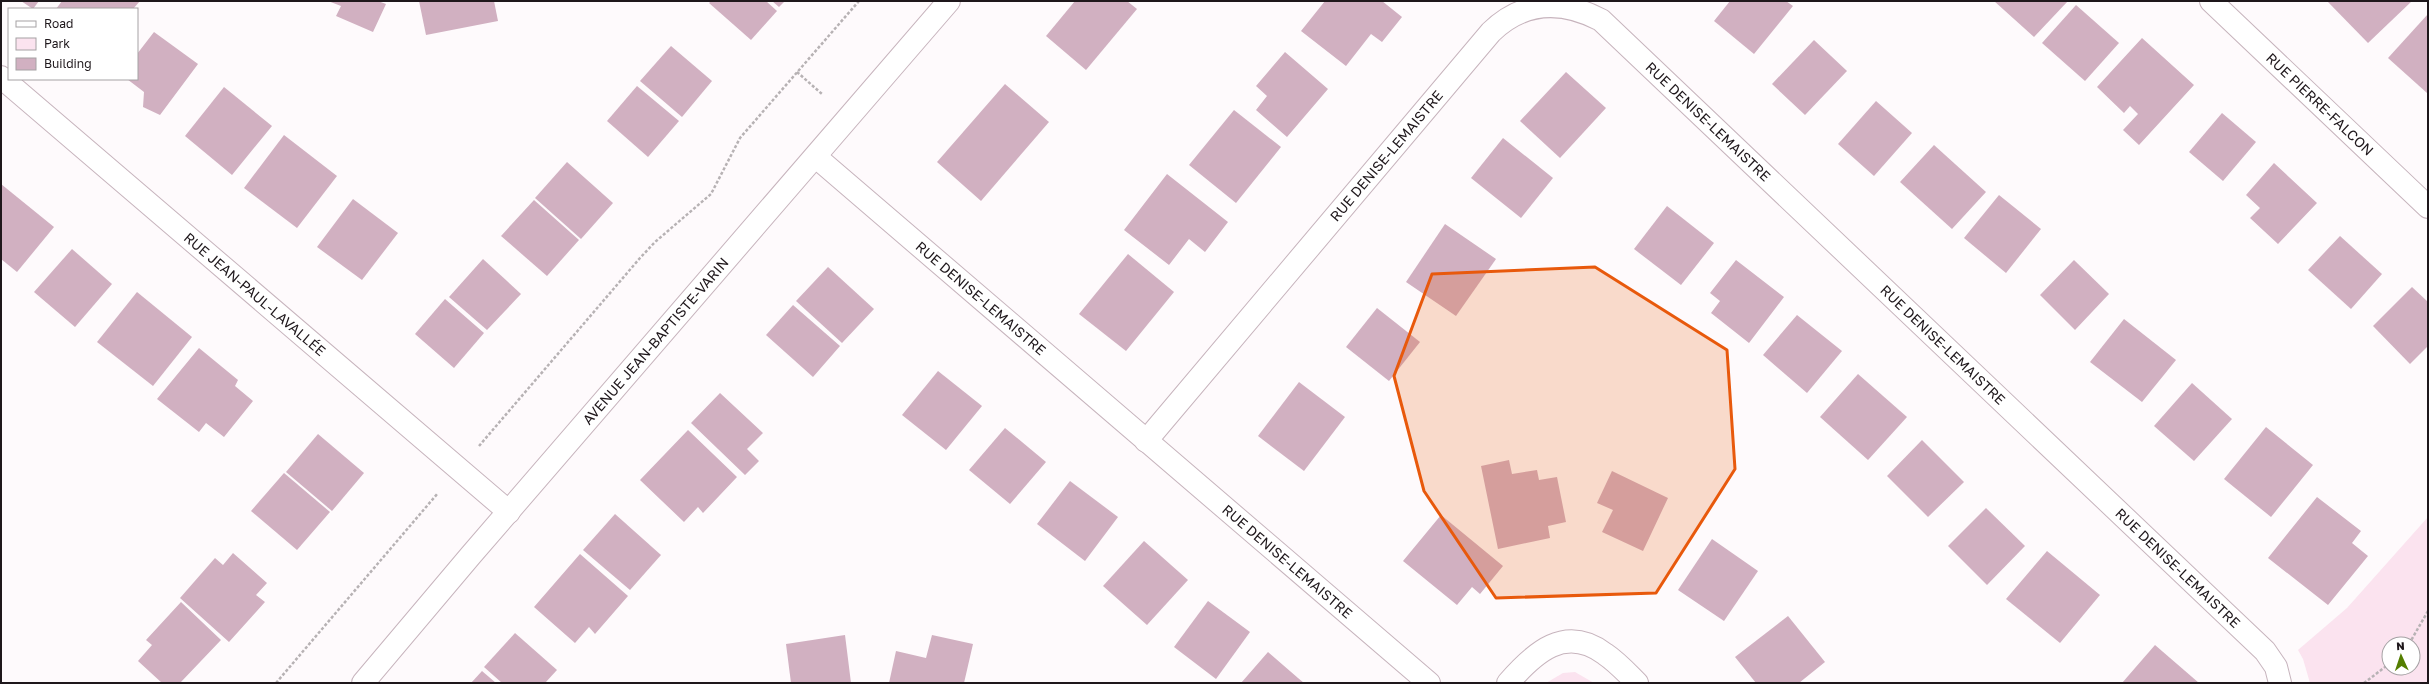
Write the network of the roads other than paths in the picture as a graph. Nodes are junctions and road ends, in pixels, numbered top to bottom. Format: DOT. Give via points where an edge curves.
graph roads {
  1 [pos="949,1"];
  2 [pos="2211,1"];
  3 [pos="1,77"];
  4 [pos="816,157"];
  5 [pos="2428,207"];
  6 [pos="1146,441"];
  7 [pos="509,512"];
  8 [pos="363,683"];
  9 [pos="1429,683"];
  10 [pos="1508,683"];
  11 [pos="1637,683"];
  12 [pos="2280,683"];
  1 -- 4 [label="street, AVENUE JEAN-BAPTISTE-VARIN"];
  2 -- 5 [label="street, RUE PIERRE-FALCON"];
  3 -- 7 [label="street, RUE JEAN-PAUL-LAVALLÉE"];
  4 -- 6 [label="street, RUE DENISE-LEMAISTRE"];
  4 -- 7 [label="street, AVENUE JEAN-BAPTISTE-VARIN"];
  6 -- 9 [label="street, RUE DENISE-LEMAISTRE"];
  6 -- 12 [label="street, RUE DENISE-LEMAISTRE" via="1492,32 1506,18 1523,10 1544,4 1566,4 1586,9 1601,20 2242,629 2265,651 2276,667"];
  7 -- 8 [label="street, AVENUE JEAN-BAPTISTE-VARIN"];
  10 -- 11 [label="street" via="1536,653 1563,642 1586,644 1605,654"];
}
